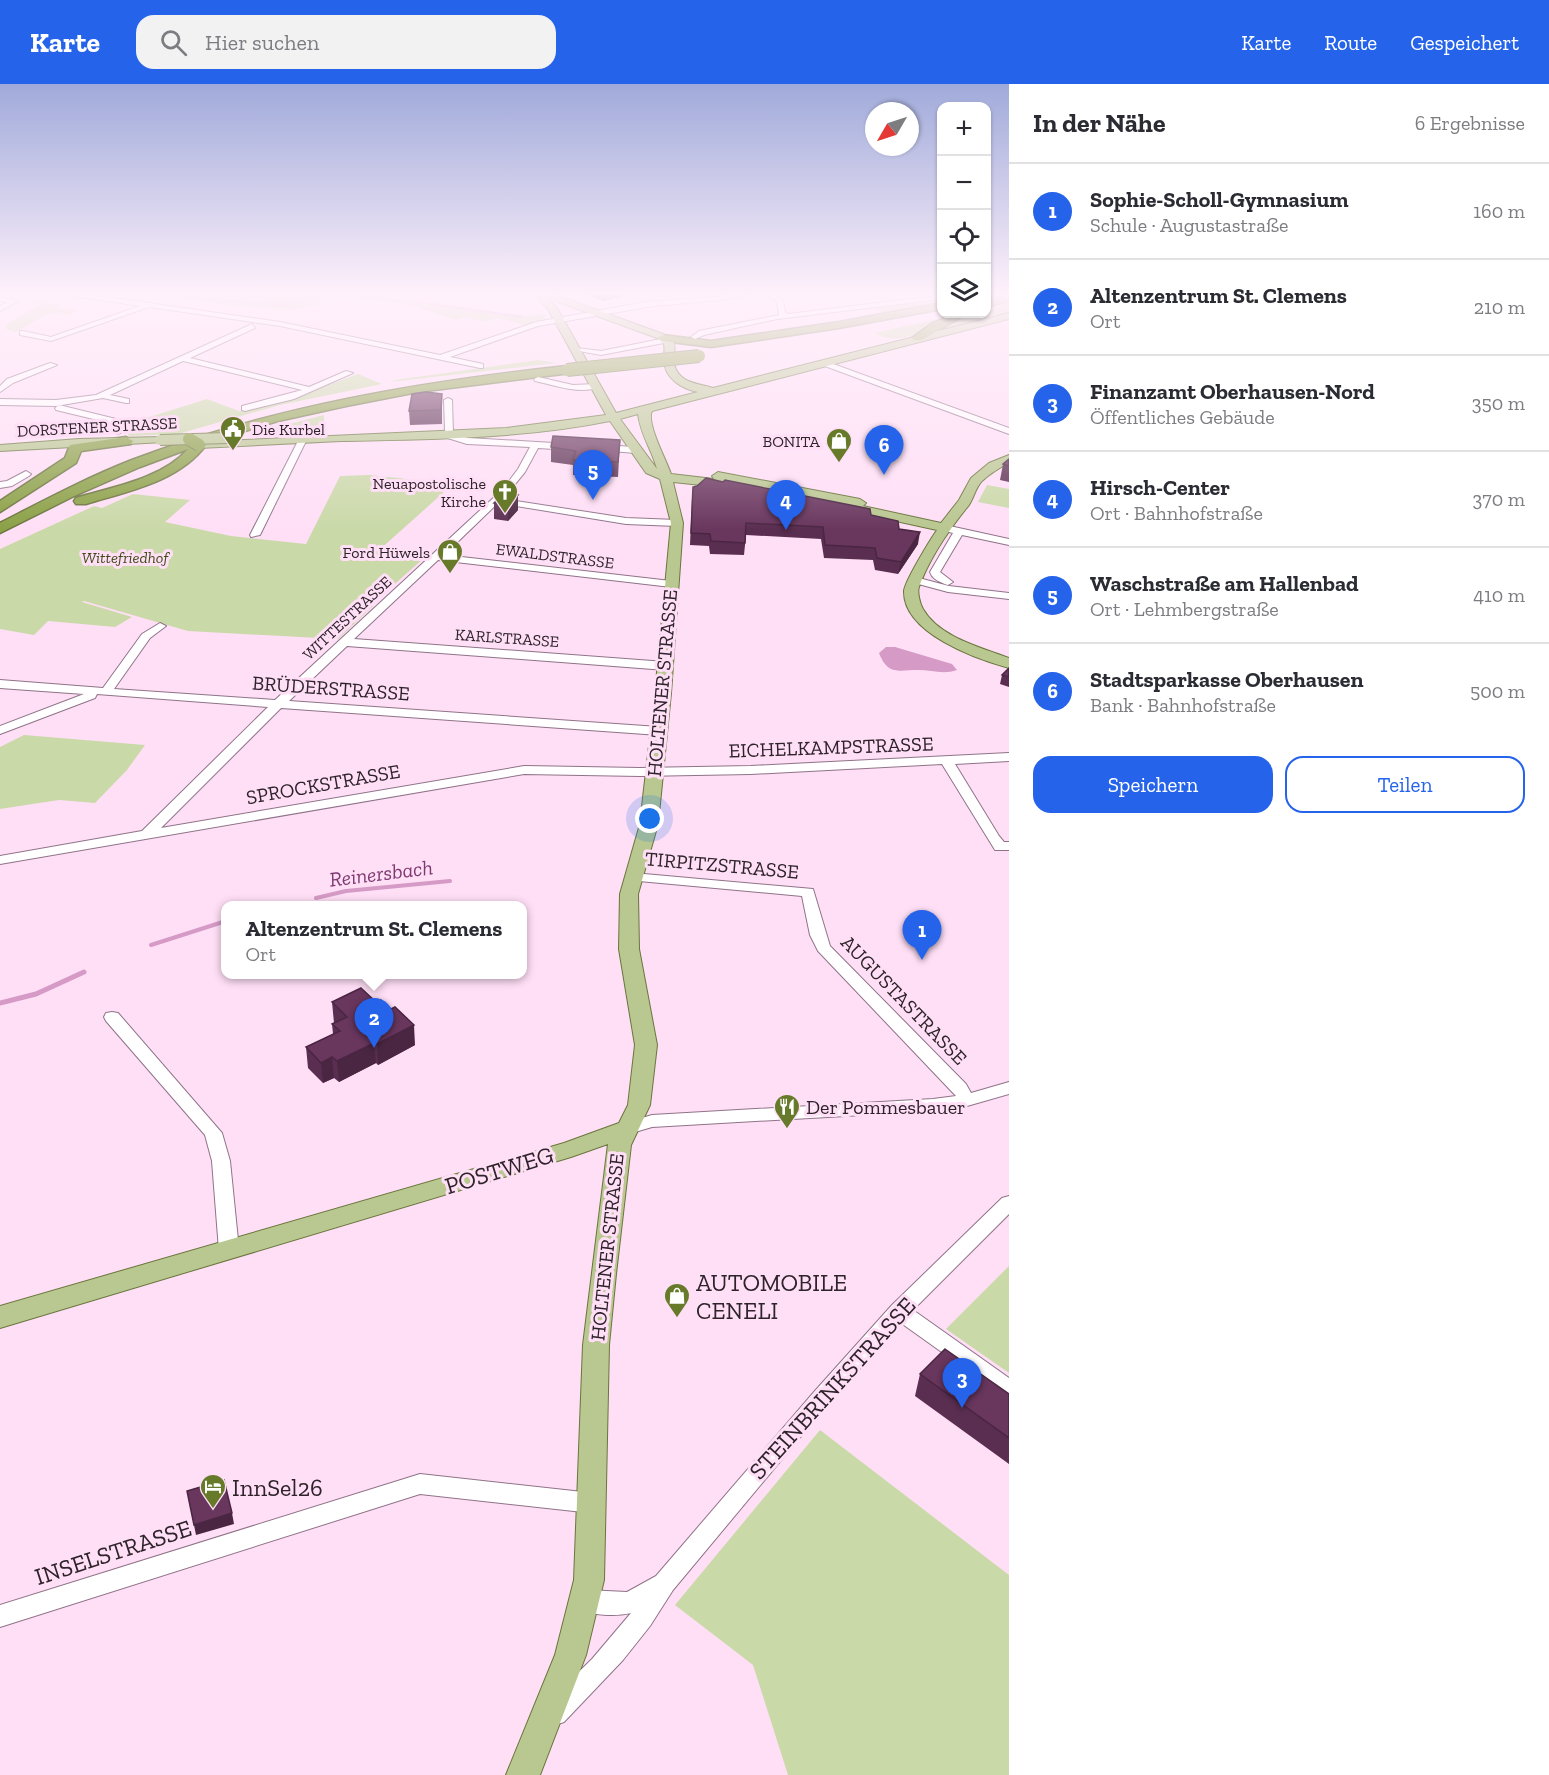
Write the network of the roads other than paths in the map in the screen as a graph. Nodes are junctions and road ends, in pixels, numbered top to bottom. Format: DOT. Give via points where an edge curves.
graph roads {
  1 [pos="30,373"];
  2 [pos="150,373"];
  3 [pos="243,373"];
  4 [pos="349,373"];
  5 [pos="539,373"];
  6 [pos="589,373"];
  7 [pos="675,373"];
  8 [pos="787,373"];
  9 [pos="852,373"];
  10 [pos="538,380"];
  11 [pos="452,382"];
  12 [pos="744,384"];
  13 [pos="684,385"];
  14 [pos="596,386"];
  15 [pos="309,389"];
  16 [pos="0,390"];
  17 [pos="102,395"];
  18 [pos="603,398"];
  19 [pos="448,400"];
  20 [pos="677,400"];
  21 [pos="126,401"];
  22 [pos="0,402"];
  23 [pos="56,403"];
  24 [pos="245,408"];
  25 [pos="645,409"];
  26 [pos="614,416"];
  27 [pos="645,426"];
  28 [pos="525,431"];
  29 [pos="1009,431"];
  30 [pos="446,434"];
  31 [pos="123,437"];
  32 [pos="627,437"];
  33 [pos="303,439"];
  34 [pos="194,442"];
  35 [pos="535,446"];
  36 [pos="580,447"];
  37 [pos="75,448"];
  38 [pos="590,448"];
  39 [pos="0,449"];
  40 [pos="638,454"];
  41 [pos="659,454"];
  42 [pos="1009,459"];
  43 [pos="685,470"];
  44 [pos="26,474"];
  45 [pos="707,480"];
  46 [pos="658,481"];
  47 [pos="0,485"];
  48 [pos="671,493"];
  49 [pos="496,500"];
  50 [pos="964,502"];
  51 [pos="0,508"];
  52 [pos="904,513"];
  53 [pos="886,515"];
  54 [pos="0,519"];
  55 [pos="678,523"];
  56 [pos="946,525"];
  57 [pos="0,530"];
  58 [pos="959,531"];
  59 [pos="255,535"];
  60 [pos="1009,535"];
  61 [pos="0,536"];
  62 [pos="936,542"];
  63 [pos="1009,542"];
  64 [pos="435,556"];
  65 [pos="915,580"];
  66 [pos="945,580"];
  67 [pos="671,584"];
  68 [pos="1009,594"];
  69 [pos="160,626"];
  70 [pos="345,642"];
  71 [pos="1009,663"];
  72 [pos="666,666"];
  73 [pos="0,684"];
  74 [pos="106,692"];
  75 [pos="280,704"];
  76 [pos="0,730"];
  77 [pos="659,731"];
  78 [pos="1009,757"];
  79 [pos="947,761"];
  80 [pos="655,771"];
  81 [pos="147,834"];
  82 [pos="1004,846"];
  83 [pos="0,860"];
  84 [pos="633,877"];
  85 [pos="808,892"];
  86 [pos="112,1017"];
  87 [pos="1009,1088"];
  88 [pos="967,1100"];
  89 [pos="625,1129"];
  90 [pos="1009,1203"];
  91 [pos="229,1250"];
  92 [pos="899,1311"];
  93 [pos="0,1317"];
  94 [pos="1009,1389"];
  95 [pos="592,1503"];
  96 [pos="665,1582"];
  97 [pos="586,1601"];
  98 [pos="0,1616"];
  99 [pos="544,1724"];
  100 [pos="523,1775"];
  1 -- 16 [label="street"];
  2 -- 17 [label="street"];
  3 -- 15 [label="street"];
  4 -- 15 [label="street"];
  5 -- 11 [label="highway, bridge"];
  6 -- 14 [label="main road, HOLTENER STRASSE"];
  7 -- 13 [label="main road"];
  8 -- 12 [label="main road, DORSTENER STRASSE"];
  9 -- 29 [label="street"];
  10 -- 14 [label="street" via="573,387"];
  11 -- 54 [label="highway" via="402,385 288,408 187,437 100,470"];
  11 -- 57 [label="highway" via="331,404 207,437 110,474"];
  12 -- 13 [label="main road" via="704,390"];
  12 -- 20 [label="main road, DORSTENER STRASSE"];
  13 -- 20 [label="main road"];
  14 -- 18 [label="main road, HOLTENER STRASSE"];
  15 -- 24 [label="street"];
  17 -- 21 [label="street"];
  17 -- 23 [label="street"];
  18 -- 25 [label="main road" via="621,408"];
  18 -- 26 [label="main road, HOLTENER STRASSE"];
  19 -- 30 [label="street"];
  20 -- 25 [label="main road, DORSTENER STRASSE"];
  22 -- 23 [label="street"];
  23 -- 31 [label="street" via="58,408 113,422 120,426"];
  25 -- 26 [label="main road, DORSTENER STRASSE"];
  25 -- 27 [label="main road"];
  26 -- 27 [label="main road"];
  26 -- 28 [label="main road, DORSTENER STRASSE"];
  26 -- 32 [label="main road, HOLTENER STRASSE"];
  27 -- 41 [label="main road, HOLTENER STRASSE"];
  28 -- 30 [label="main road, DORSTENER STRASSE"];
  28 -- 32 [label="main road" via="543,434 598,429"];
  30 -- 33 [label="main road, DORSTENER STRASSE"];
  30 -- 35 [label="street" via="467,441"];
  31 -- 34 [label="main road, DORSTENER STRASSE, bridge"];
  31 -- 37 [label="highway"];
  31 -- 39 [label="main road, DORSTENER STRASSE"];
  32 -- 40 [label="main road, HOLTENER STRASSE"];
  33 -- 34 [label="main road, DORSTENER STRASSE"];
  33 -- 34 [label="main road, DORSTENER STRASSE, bridge" via="290,436"];
  33 -- 59 [label="street"];
  34 -- 37 [label="main road, DORSTENER STRASSE"];
  34 -- 61 [label="highway" via="190,457 174,468 68,506"];
  35 -- 36 [label="street"];
  35 -- 49 [label="street, WITTESTRASSE" via="515,481"];
  37 -- 39 [label="main road, DORSTENER STRASSE"];
  37 -- 51 [label="highway" via="71,460"];
  38 -- 40 [label="street"];
  40 -- 46 [label="main road, HOLTENER STRASSE" via="641,467"];
  41 -- 43 [label="main road"];
  41 -- 46 [label="main road, HOLTENER STRASSE"];
  42 -- 50 [label="main road" via="978,477"];
  43 -- 46 [label="main road"];
  43 -- 52 [label="main road"];
  44 -- 47 [label="street"];
  45 -- 46 [label="main road"];
  45 -- 48 [label="main road" via="684,485"];
  45 -- 53 [label="main road"];
  46 -- 48 [label="main road, HOLTENER STRASSE"];
  46 -- 55 [label="main road, HOLTENER STRASSE"];
  48 -- 55 [label="main road, HOLTENER STRASSE"];
  49 -- 55 [label="street" via="626,521"];
  49 -- 64 [label="street, WITTESTRASSE"];
  50 -- 52 [label="main road"];
  50 -- 56 [label="main road"];
  52 -- 56 [label="main road"];
  53 -- 56 [label="main road"];
  53 -- 62 [label="main road" via="916,527"];
  55 -- 67 [label="main road, HOLTENER STRASSE"];
  56 -- 58 [label="street"];
  56 -- 60 [label="street"];
  56 -- 62 [label="main road"];
  58 -- 63 [label="street"];
  58 -- 66 [label="street" via="935,572"];
  62 -- 65 [label="main road"];
  64 -- 67 [label="street, EWALDSTRASSE"];
  64 -- 70 [label="street, WITTESTRASSE"];
  65 -- 66 [label="street"];
  65 -- 68 [label="street" via="948,589"];
  65 -- 71 [label="main road" via="912,604 924,621 958,644"];
  66 -- 68 [label="street"];
  67 -- 72 [label="main road, HOLTENER STRASSE"];
  69 -- 74 [label="street" via="146,636"];
  70 -- 72 [label="street, KARLSTRASSE"];
  70 -- 75 [label="street, WITTESTRASSE"];
  72 -- 77 [label="main road, HOLTENER STRASSE"];
  73 -- 74 [label="street, BRÜDERSTRASSE"];
  74 -- 75 [label="street, BRÜDERSTRASSE"];
  74 -- 76 [label="street" via="84,696"];
  75 -- 77 [label="street, BRÜDERSTRASSE"];
  75 -- 81 [label="street, WITTESTRASSE"];
  77 -- 80 [label="main road, HOLTENER STRASSE"];
  78 -- 79 [label="street, EICHELKAMPSTRASSE"];
  79 -- 80 [label="street, EICHELKAMPSTRASSE"];
  79 -- 82 [label="street" via="986,828"];
  80 -- 81 [label="street, SPROCKSTRASSE" via="524,770"];
  80 -- 84 [label="main road, HOLTENER STRASSE" via="649,824"];
  81 -- 83 [label="street, SPROCKSTRASSE"];
  84 -- 85 [label="street, TIRPITZSTRASSE"];
  84 -- 89 [label="main road, HOLTENER STRASSE" via="627,922 629,949 646,1045 641,1099"];
  85 -- 88 [label="street, AUGUSTASTRASSE" via="823,948 960,1088"];
  86 -- 91 [label="street" via="213,1133 219,1148"];
  87 -- 88 [label="street, POSTWEG"];
  88 -- 89 [label="street, POSTWEG" via="920,1107 652,1121"];
  89 -- 91 [label="main road, POSTWEG" via="571,1149"];
  89 -- 95 [label="main road, HOLTENER STRASSE" via="616,1164 596,1345"];
  90 -- 92 [label="street, STEINBRINKSTRASSE"];
  91 -- 93 [label="main road, POSTWEG"];
  92 -- 94 [label="street"];
  92 -- 96 [label="street, STEINBRINKSTRASSE"];
  95 -- 97 [label="main road, HOLTENER STRASSE"];
  95 -- 98 [label="street, INSELSTRASSE" via="420,1484"];
  96 -- 97 [label="street, STEINBRINKSTRASSE" via="628,1604"];
  96 -- 99 [label="street, STEINBRINKSTRASSE" via="649,1611 604,1664"];
  97 -- 99 [label="main road, HOLTENER STRASSE" via="569,1664"];
  99 -- 100 [label="main road, HOLTENER STRASSE"];
}
